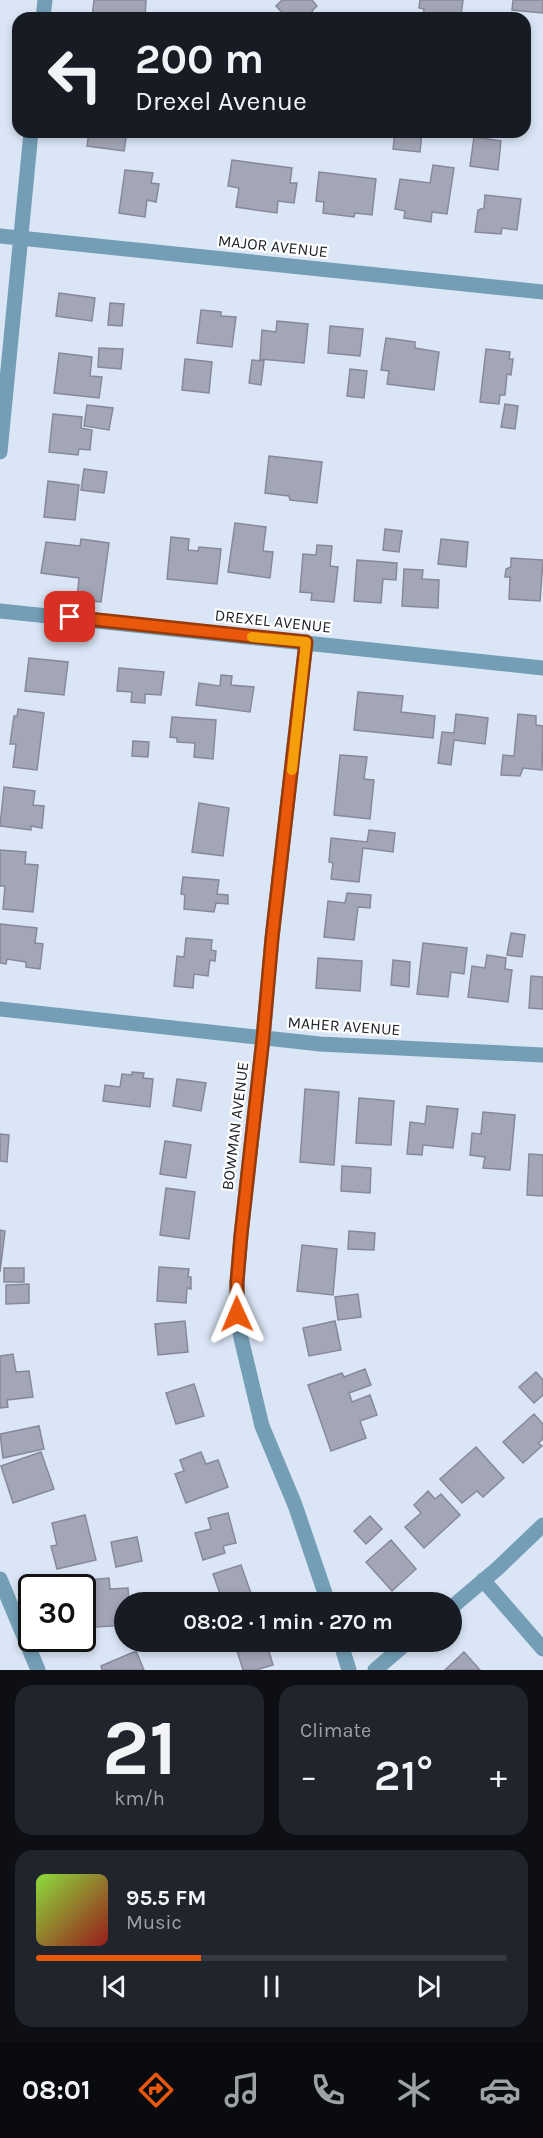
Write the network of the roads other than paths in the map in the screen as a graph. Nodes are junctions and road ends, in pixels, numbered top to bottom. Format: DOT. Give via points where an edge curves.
graph roads {
  1 [pos="30,138"];
  2 [pos="0,236"];
  3 [pos="21,238"];
  4 [pos="543,291"];
  5 [pos="0,452"];
  6 [pos="0,610"];
  7 [pos="306,642"];
  8 [pos="543,668"];
  9 [pos="0,1009"];
  10 [pos="263,1038"];
  11 [pos="543,1055"];
  12 [pos="543,1525"];
  13 [pos="0,1579"];
  14 [pos="483,1580"];
  15 [pos="325,1592"];
  16 [pos="462,1598"];
  17 [pos="543,1649"];
  18 [pos="343,1652"];
  19 [pos="396,1652"];
  20 [pos="39,1670"];
  21 [pos="348,1670"];
  22 [pos="375,1670"];
  1 -- 3 [label="street"];
  2 -- 3 [label="street, MAJOR AVENUE"];
  3 -- 4 [label="street, MAJOR AVENUE"];
  3 -- 5 [label="street"];
  6 -- 7 [label="street, DREXEL AVENUE"];
  7 -- 8 [label="street, DREXEL AVENUE"];
  7 -- 10 [label="street, BOWMAN AVENUE"];
  9 -- 10 [label="street, MAHER AVENUE"];
  10 -- 11 [label="street, MAHER AVENUE"];
  10 -- 15 [label="street, BOWMAN AVENUE" via="241,1235 237,1314 262,1426 295,1504"];
  12 -- 14 [label="street"];
  13 -- 20 [label="street"];
  14 -- 16 [label="street"];
  14 -- 17 [label="street"];
  18 -- 21 [label="street"];
  19 -- 22 [label="street"];
}
